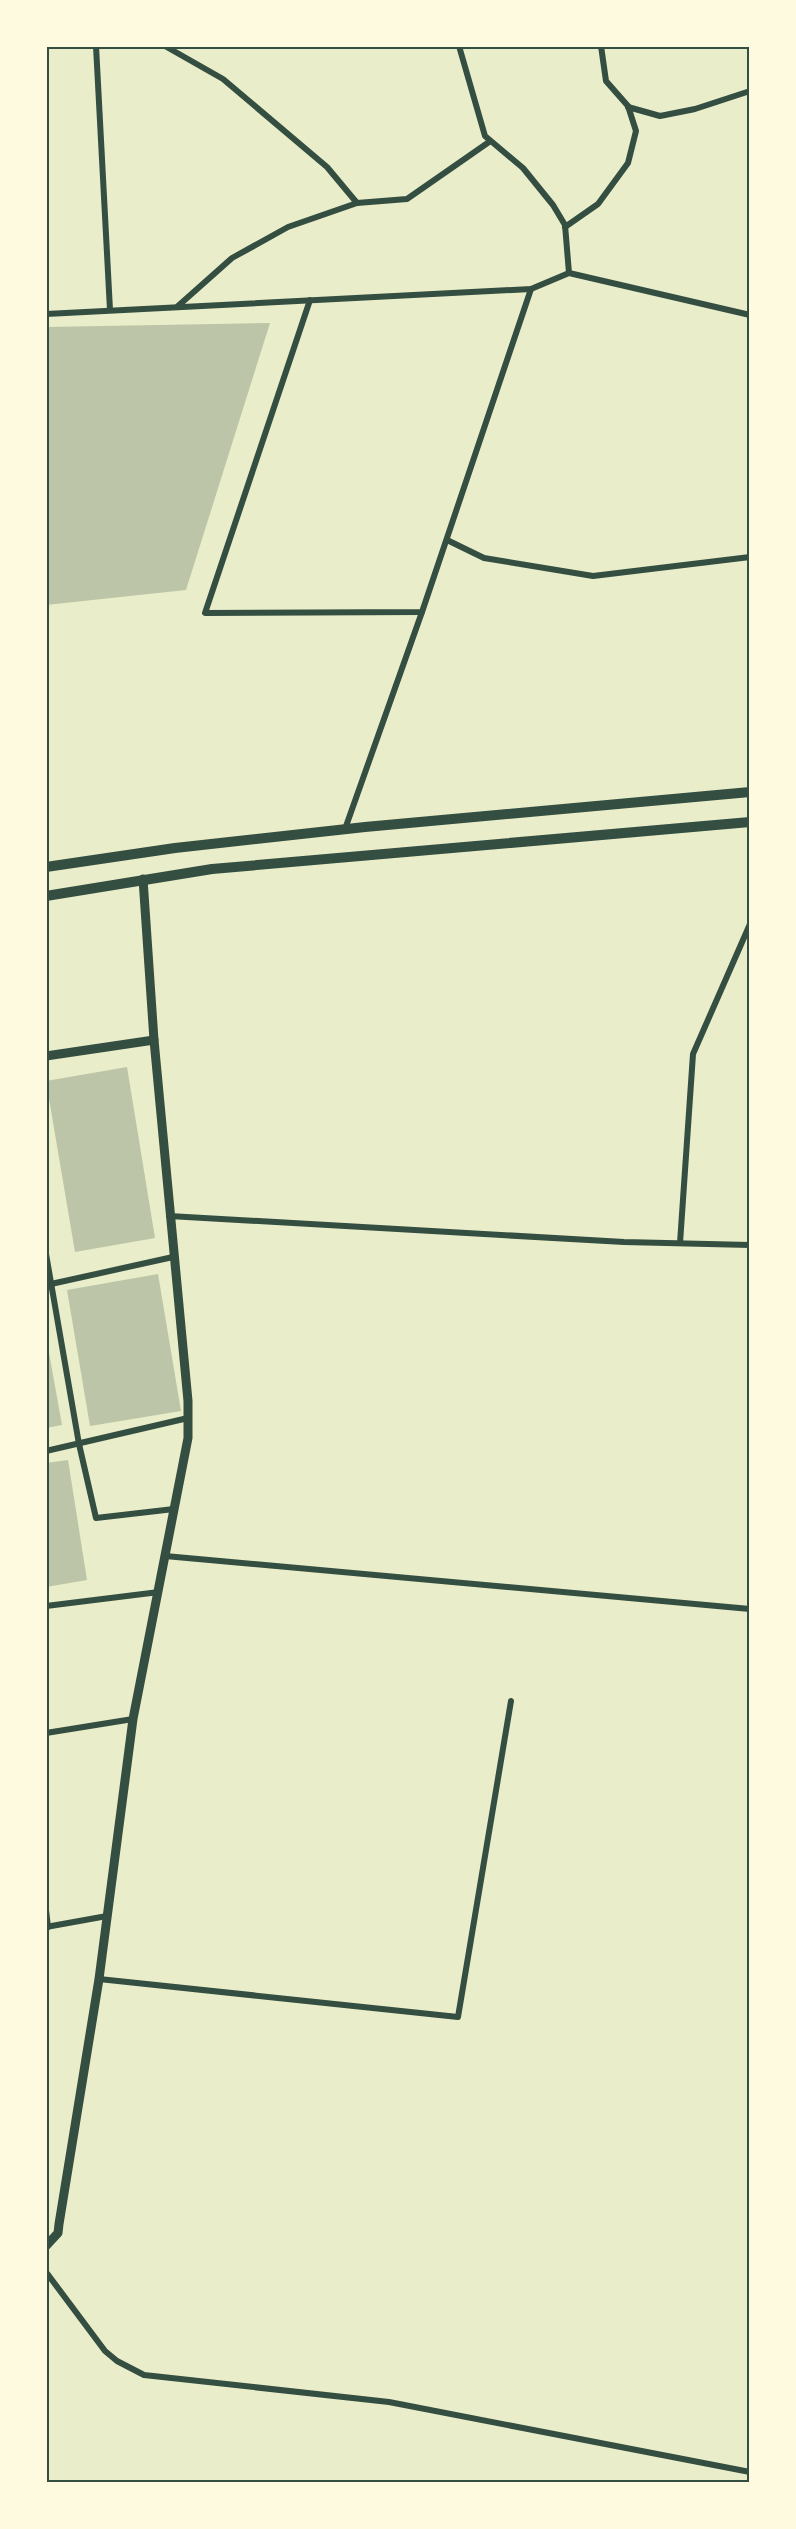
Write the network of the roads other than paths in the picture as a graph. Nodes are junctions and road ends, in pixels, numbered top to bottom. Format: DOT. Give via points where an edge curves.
graph roads {
  1 [pos="96,46"];
  2 [pos="165,46"];
  3 [pos="459,46"];
  4 [pos="601,46"];
  5 [pos="750,91"];
  6 [pos="628,106"];
  7 [pos="489,142"];
  8 [pos="357,203"];
  9 [pos="565,227"];
  10 [pos="569,273"];
  11 [pos="531,289"];
  12 [pos="310,300"];
  13 [pos="177,307"];
  14 [pos="110,310"];
  15 [pos="46,314"];
  16 [pos="750,315"];
  17 [pos="447,540"];
  18 [pos="750,557"];
  19 [pos="422,612"];
  20 [pos="750,792"];
  21 [pos="750,822"];
  22 [pos="345,830"];
  23 [pos="46,867"];
  24 [pos="143,879"];
  25 [pos="46,896"];
  26 [pos="750,924"];
  27 [pos="154,1040"];
  28 [pos="46,1056"];
  29 [pos="168,1216"];
  30 [pos="680,1243"];
  31 [pos="750,1245"];
  32 [pos="46,1254"];
  33 [pos="173,1257"];
  34 [pos="51,1284"];
  35 [pos="188,1418"];
  36 [pos="79,1444"];
  37 [pos="46,1451"];
  38 [pos="174,1509"];
  39 [pos="165,1556"];
  40 [pos="159,1593"];
  41 [pos="46,1606"];
  42 [pos="750,1609"];
  43 [pos="511,1701"];
  44 [pos="133,1719"];
  45 [pos="46,1733"];
  46 [pos="46,1910"];
  47 [pos="107,1916"];
  48 [pos="47,1927"];
  49 [pos="99,1979"];
  50 [pos="46,2246"];
  51 [pos="46,2272"];
  52 [pos="750,2472"];
  1 -- 14 [label="street"];
  2 -- 8 [label="street" via="223,79 327,167"];
  3 -- 7 [label="street" via="481,128"];
  4 -- 6 [label="street" via="606,81"];
  5 -- 6 [label="street" via="660,116"];
  6 -- 9 [label="street" via="636,131 628,163 598,204"];
  7 -- 8 [label="street" via="407,199"];
  7 -- 9 [label="street" via="523,168"];
  8 -- 13 [label="street" via="288,227 232,258"];
  9 -- 10 [label="street"];
  10 -- 11 [label="street"];
  10 -- 16 [label="street"];
  11 -- 12 [label="street"];
  11 -- 17 [label="street"];
  12 -- 13 [label="street"];
  12 -- 19 [label="street" via="205,613"];
  13 -- 14 [label="street"];
  14 -- 15 [label="street"];
  17 -- 18 [label="street" via="484,558 593,576"];
  17 -- 19 [label="street"];
  19 -- 22 [label="street"];
  20 -- 22 [label="main road"];
  21 -- 24 [label="main road" via="305,860"];
  22 -- 23 [label="main road" via="174,848"];
  24 -- 25 [label="main road"];
  24 -- 27 [label="street"];
  26 -- 30 [label="street" via="693,1054"];
  27 -- 28 [label="street"];
  27 -- 29 [label="street"];
  29 -- 30 [label="street"];
  29 -- 33 [label="street"];
  30 -- 31 [label="street"];
  32 -- 34 [label="street"];
  33 -- 34 [label="street"];
  33 -- 35 [label="street"];
  34 -- 36 [label="street"];
  35 -- 36 [label="street"];
  35 -- 38 [label="street" via="188,1438"];
  36 -- 37 [label="street"];
  36 -- 38 [label="street" via="96,1518"];
  38 -- 39 [label="street"];
  39 -- 40 [label="street"];
  39 -- 42 [label="street"];
  40 -- 41 [label="street"];
  40 -- 44 [label="street"];
  43 -- 49 [label="street" via="458,2017"];
  44 -- 45 [label="street"];
  44 -- 47 [label="street"];
  46 -- 48 [label="street"];
  47 -- 48 [label="street"];
  47 -- 49 [label="street"];
  49 -- 50 [label="street" via="60,2224 58,2233"];
  51 -- 52 [label="street" via="105,2351 144,2375 389,2402"];
}
